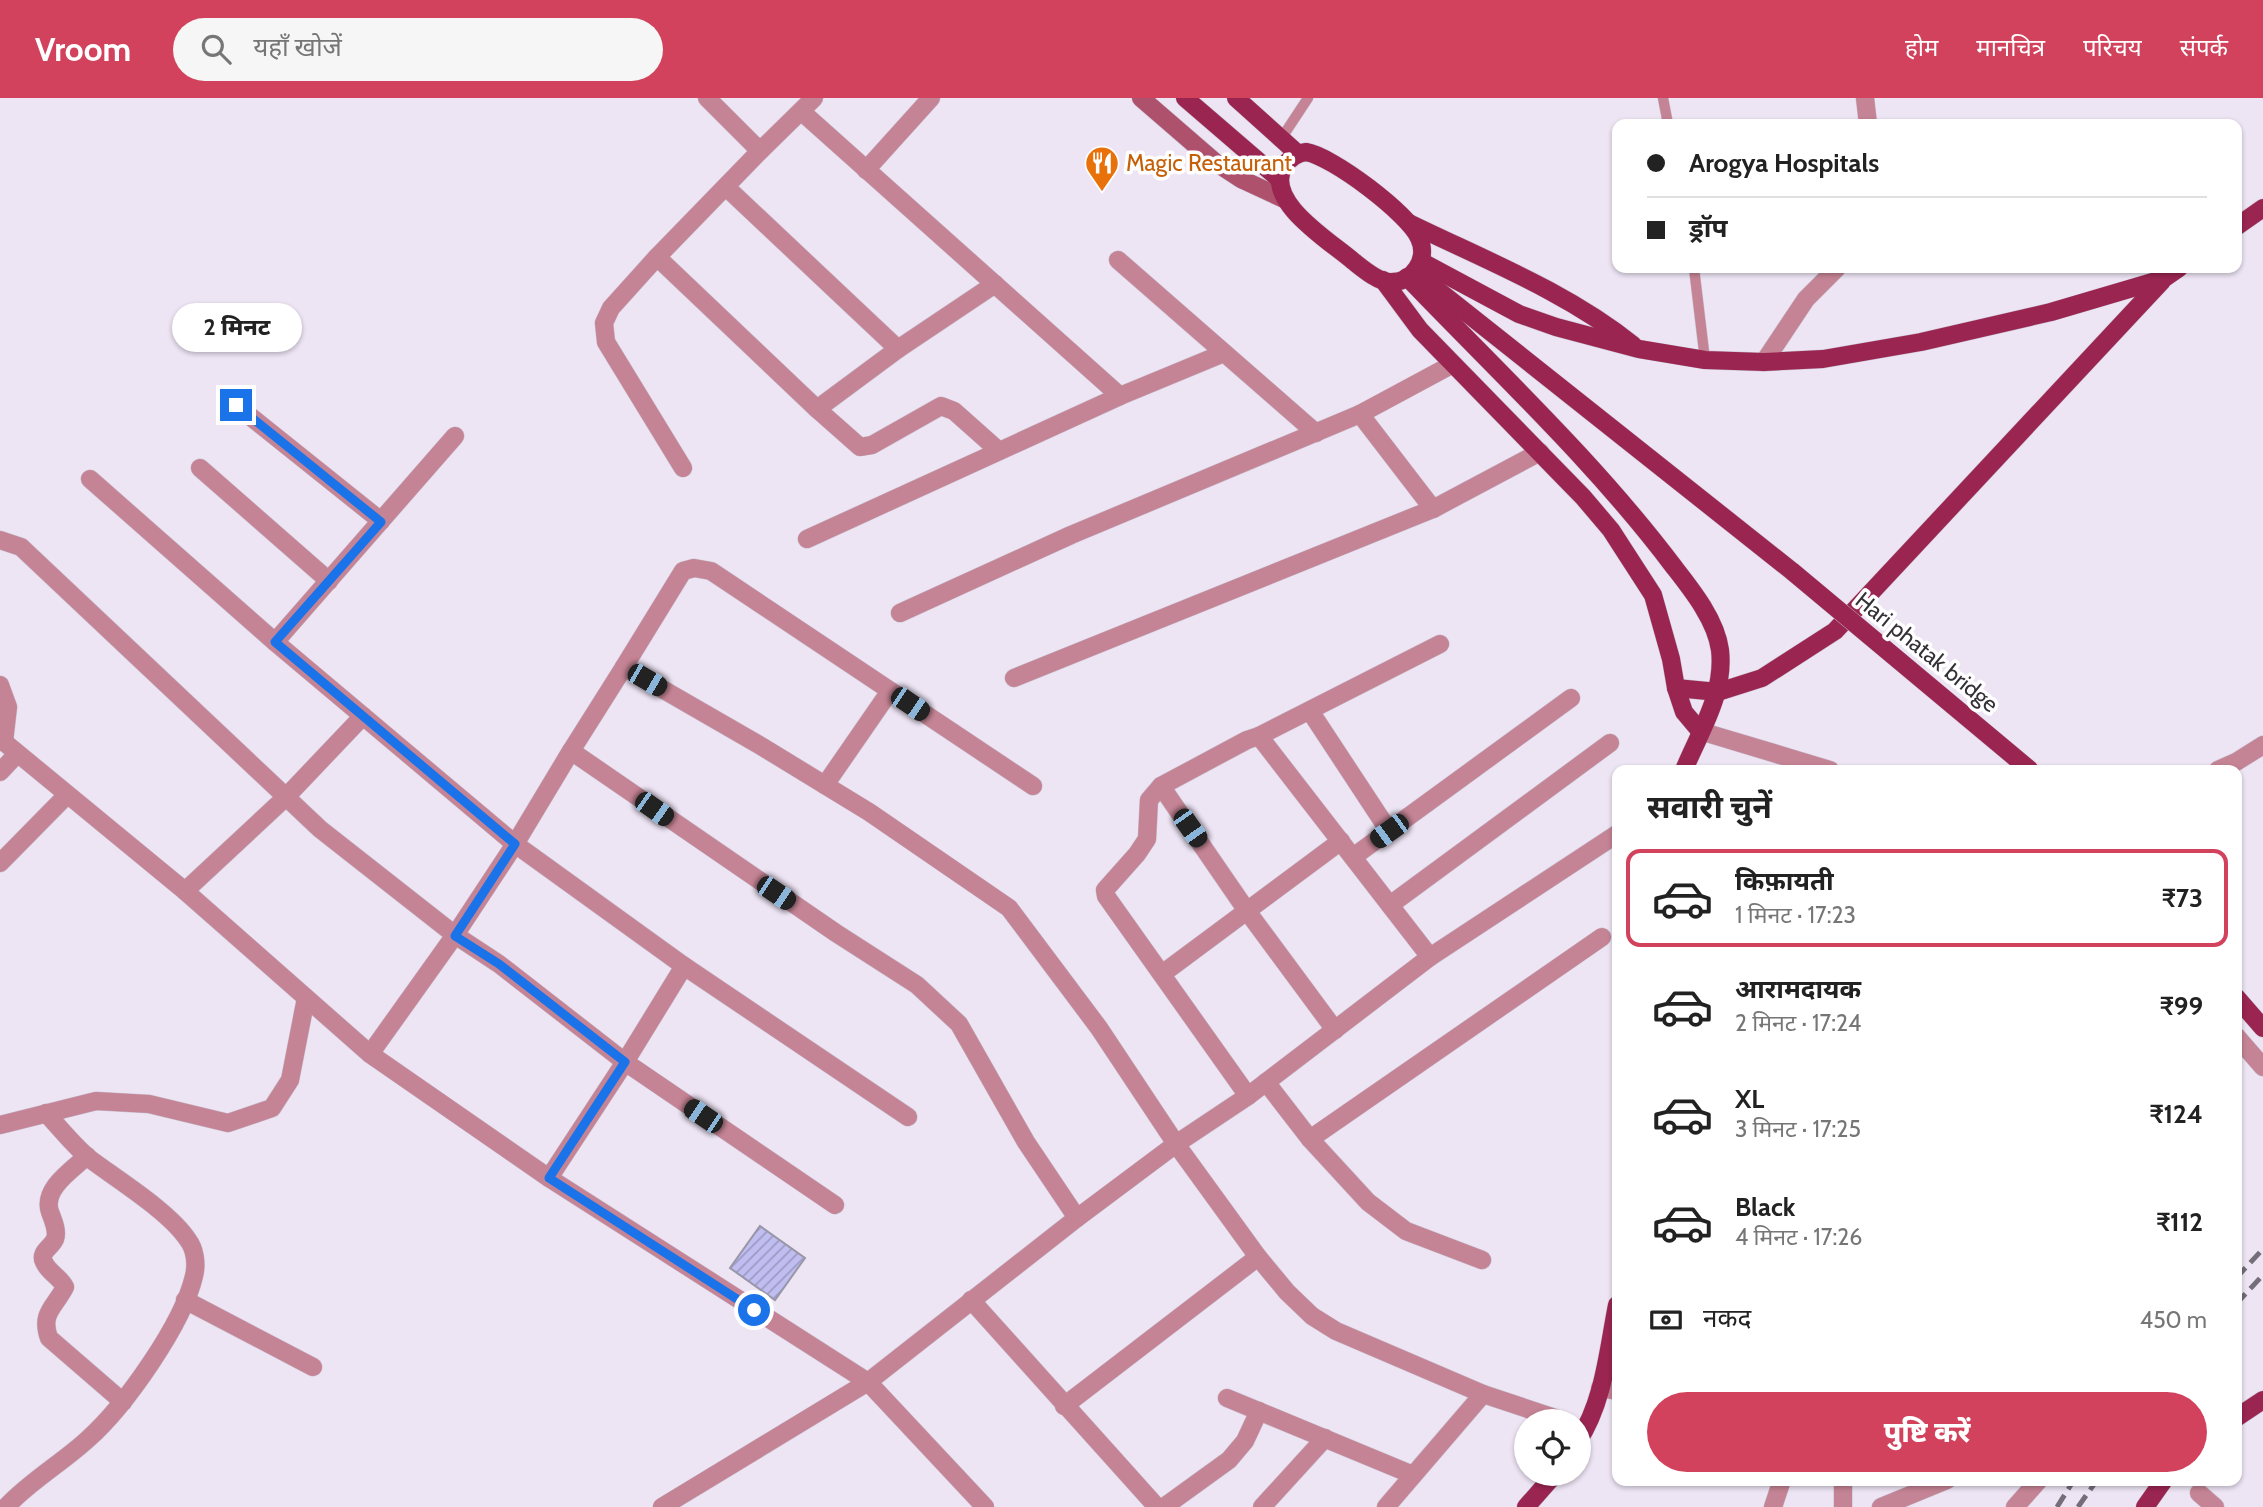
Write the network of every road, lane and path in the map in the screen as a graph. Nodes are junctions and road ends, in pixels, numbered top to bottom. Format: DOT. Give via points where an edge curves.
graph roads {
  1 [pos="707,98"];
  2 [pos="814,98"];
  3 [pos="931,98"];
  4 [pos="1140,98"];
  5 [pos="1185,98"];
  6 [pos="1236,98"];
  7 [pos="1308,98"];
  8 [pos="1663,98"];
  9 [pos="1865,98"];
  10 [pos="802,112"];
  11 [pos="1667,119"];
  12 [pos="1867,119"];
  13 [pos="1281,139"];
  14 [pos="760,151"];
  15 [pos="1297,153"];
  16 [pos="866,170"];
  17 [pos="1278,178"];
  18 [pos="726,187"];
  19 [pos="1284,199"];
  20 [pos="2263,208"];
  21 [pos="1406,221"];
  22 [pos="2242,223"];
  23 [pos="657,257"];
  24 [pos="1118,260"];
  25 [pos="1414,271"];
  26 [pos="1695,273"];
  27 [pos="1832,273"];
  28 [pos="2172,273"];
  29 [pos="2163,279"];
  30 [pos="1383,281"];
  31 [pos="995,284"];
  32 [pos="898,349"];
  33 [pos="1639,349"];
  34 [pos="1224,353"];
  35 [pos="1705,360"];
  36 [pos="1764,362"];
  37 [pos="1453,364"];
  38 [pos="1120,396"];
  39 [pos="236,405"];
  40 [pos="817,409"];
  41 [pos="1360,414"];
  42 [pos="1316,433"];
  43 [pos="456,436"];
  44 [pos="999,451"];
  45 [pos="1539,452"];
  46 [pos="200,468"];
  47 [pos="683,468"];
  48 [pos="90,479"];
  49 [pos="1433,509"];
  50 [pos="381,522"];
  51 [pos="807,539"];
  52 [pos="0,540"];
  53 [pos="329,581"];
  54 [pos="900,613"];
  55 [pos="275,642"];
  56 [pos="1440,644"];
  57 [pos="624,667"];
  58 [pos="1014,678"];
  59 [pos="0,685"];
  60 [pos="1676,688"];
  61 [pos="890,691"];
  62 [pos="1718,692"];
  63 [pos="1571,698"];
  64 [pos="1310,711"];
  65 [pos="363,716"];
  66 [pos="1700,732"];
  67 [pos="1259,736"];
  68 [pos="1610,743"];
  69 [pos="2263,745"];
  70 [pos="7,746"];
  71 [pos="571,751"];
  72 [pos="1686,765"];
  73 [pos="1813,765"];
  74 [pos="2024,765"];
  75 [pos="2229,765"];
  76 [pos="0,772"];
  77 [pos="825,785"];
  78 [pos="1033,786"];
  79 [pos="1161,786"];
  80 [pos="67,795"];
  81 [pos="286,797"];
  82 [pos="1389,831"];
  83 [pos="1612,837"];
  84 [pos="1341,841"];
  85 [pos="515,844"];
  86 [pos="1353,857"];
  87 [pos="0,863"];
  88 [pos="185,891"];
  89 [pos="1390,905"];
  90 [pos="1247,911"];
  91 [pos="455,936"];
  92 [pos="1602,937"];
  93 [pos="1430,957"];
  94 [pos="684,965"];
  95 [pos="1162,974"];
  96 [pos="306,998"];
  97 [pos="2242,1005"];
  98 [pos="2263,1028"];
  99 [pos="1335,1030"];
  100 [pos="2242,1043"];
  101 [pos="370,1054"];
  102 [pos="625,1062"];
  103 [pos="2263,1067"];
  104 [pos="1266,1082"];
  105 [pos="1248,1096"];
  106 [pos="46,1113"];
  107 [pos="908,1117"];
  108 [pos="0,1125"];
  109 [pos="1310,1139"];
  110 [pos="1176,1144"];
  111 [pos="87,1156"];
  112 [pos="549,1178"];
  113 [pos="835,1205"];
  114 [pos="1077,1218"];
  115 [pos="1258,1257"];
  116 [pos="1482,1260"];
  117 [pos="185,1300"];
  118 [pos="971,1300"];
  119 [pos="1612,1358"];
  120 [pos="313,1367"];
  121 [pos="867,1382"];
  122 [pos="1609,1389"];
  123 [pos="1483,1394"];
  124 [pos="1227,1398"];
  125 [pos="2263,1400"];
  126 [pos="123,1402"];
  127 [pos="1064,1406"];
  128 [pos="1528,1409"];
  129 [pos="1259,1411"];
  130 [pos="2242,1414"];
  131 [pos="1591,1417"];
  132 [pos="1325,1438"];
  133 [pos="1413,1475"];
  134 [pos="1544,1486"];
  135 [pos="1780,1486"];
  136 [pos="1843,1486"];
  137 [pos="1932,1486"];
  138 [pos="2034,1486"];
  139 [pos="2160,1486"];
  140 [pos="2199,1493"];
  141 [pos="6,1507"];
  142 [pos="662,1507"];
  143 [pos="985,1507"];
  144 [pos="1157,1507"];
  145 [pos="1164,1507"];
  146 [pos="1262,1507"];
  147 [pos="1386,1507"];
  148 [pos="1526,1507"];
  149 [pos="1773,1507"];
  150 [pos="1843,1507"];
  151 [pos="1881,1507"];
  152 [pos="2015,1507"];
  153 [pos="2145,1507"];
  154 [pos="2215,1507"];
  1 -- 14 [label="street"];
  2 -- 10 [label="street"];
  3 -- 16 [label="street"];
  4 -- 19 [label="street" via="1214,162"];
  5 -- 17 [label="main road"];
  6 -- 13 [label="main road"];
  7 -- 13 [label="lane"];
  8 -- 11 [label="lane"];
  9 -- 12 [label="street"];
  10 -- 14 [label="street"];
  10 -- 16 [label="street"];
  13 -- 15 [label="main road"];
  14 -- 18 [label="street"];
  15 -- 17 [label="main road"];
  15 -- 21 [label="main road" via="1314,153 1332,162"];
  16 -- 31 [label="street"];
  17 -- 19 [label="main road"];
  18 -- 23 [label="street"];
  18 -- 32 [label="street"];
  19 -- 30 [label="main road" via="1334,246"];
  20 -- 22 [label="main road"];
  21 -- 25 [label="main road" via="1422,249"];
  21 -- 33 [label="main road" via="1563,299 1606,323"];
  23 -- 40 [label="street"];
  23 -- 47 [label="street" via="611,308 604,323 606,342"];
  24 -- 34 [label="street"];
  25 -- 30 [label="main road"];
  25 -- 33 [label="main road" via="1556,327"];
  25 -- 62 [label="main road" via="1595,471 1684,580 1719,646"];
  25 -- 74 [label="main road, Hari phatak bridge, bridge" via="1793,572"];
  26 -- 35 [label="lane"];
  27 -- 36 [label="street" via="1805,299"];
  28 -- 29 [label="main road"];
  29 -- 36 [label="main road" via="2051,312 1921,342 1823,359"];
  29 -- 62 [label="main road" via="1835,631 1762,678"];
  30 -- 37 [label="main road"];
  31 -- 32 [label="street"];
  31 -- 38 [label="street"];
  32 -- 40 [label="street"];
  33 -- 35 [label="main road"];
  34 -- 38 [label="street"];
  34 -- 42 [label="street"];
  35 -- 36 [label="main road"];
  37 -- 41 [label="street"];
  37 -- 45 [label="main road"];
  38 -- 44 [label="street"];
  39 -- 50 [label="street"];
  40 -- 44 [label="street" via="865,448 941,406 954,411"];
  41 -- 42 [label="street"];
  41 -- 49 [label="street"];
  42 -- 54 [label="street" via="1071,535"];
  43 -- 50 [label="street"];
  44 -- 51 [label="street"];
  45 -- 49 [label="street"];
  45 -- 60 [label="main road" via="1611,530 1653,595"];
  46 -- 53 [label="street"];
  48 -- 55 [label="street"];
  49 -- 58 [label="street"];
  50 -- 53 [label="street"];
  52 -- 81 [label="street" via="21,547"];
  53 -- 55 [label="street"];
  55 -- 65 [label="street"];
  56 -- 64 [label="street"];
  57 -- 61 [label="street" via="683,571 694,568 711,571"];
  57 -- 71 [label="street"];
  57 -- 77 [label="street"];
  59 -- 70 [label="street" via="8,707"];
  60 -- 62 [label="main road"];
  60 -- 66 [label="main road" via="1684,712"];
  61 -- 77 [label="street"];
  61 -- 78 [label="street"];
  62 -- 66 [label="main road"];
  63 -- 82 [label="street"];
  64 -- 67 [label="street"];
  64 -- 82 [label="street"];
  65 -- 81 [label="street"];
  65 -- 85 [label="street"];
  66 -- 72 [label="main road"];
  66 -- 73 [label="street"];
  67 -- 79 [label="street"];
  67 -- 84 [label="street"];
  68 -- 89 [label="street"];
  69 -- 75 [label="street"];
  70 -- 76 [label="street"];
  70 -- 80 [label="street"];
  71 -- 85 [label="street"];
  71 -- 114 [label="street" via="917,985 943,1008 959,1024 1026,1142"];
  77 -- 110 [label="street" via="1009,908 1099,1028"];
  79 -- 90 [label="street"];
  79 -- 95 [label="street" via="1149,800 1147,839 1105,890"];
  80 -- 87 [label="street"];
  80 -- 88 [label="street"];
  81 -- 88 [label="street"];
  81 -- 91 [label="street"];
  82 -- 86 [label="street"];
  83 -- 93 [label="street"];
  84 -- 86 [label="street"];
  84 -- 90 [label="street"];
  85 -- 91 [label="street"];
  85 -- 94 [label="street"];
  86 -- 89 [label="street"];
  88 -- 96 [label="street"];
  89 -- 93 [label="street"];
  90 -- 95 [label="street"];
  90 -- 99 [label="street"];
  91 -- 101 [label="street"];
  91 -- 102 [label="street" via="499,964"];
  92 -- 109 [label="street"];
  93 -- 99 [label="street"];
  94 -- 102 [label="street"];
  94 -- 107 [label="street"];
  95 -- 105 [label="street"];
  96 -- 101 [label="street"];
  96 -- 106 [label="street" via="290,1080 272,1108 228,1123 149,1104 96,1101"];
  97 -- 98 [label="main road"];
  99 -- 104 [label="street"];
  100 -- 103 [label="street"];
  101 -- 112 [label="street"];
  102 -- 112 [label="street"];
  102 -- 113 [label="street"];
  104 -- 105 [label="street"];
  104 -- 109 [label="street"];
  105 -- 110 [label="street"];
  106 -- 108 [label="street"];
  106 -- 111 [label="street"];
  109 -- 116 [label="street" via="1368,1202 1406,1231"];
  110 -- 114 [label="street"];
  110 -- 115 [label="street"];
  111 -- 117 [label="street" via="172,1221 189,1241 195,1254 195,1274"];
  111 -- 126 [label="street" via="57,1184 48,1206 55,1238 42,1258 65,1287 52,1305 45,1327 49,1338"];
  112 -- 121 [label="street"];
  114 -- 118 [label="street"];
  115 -- 123 [label="street" via="1312,1316 1336,1331"];
  115 -- 127 [label="street"];
  117 -- 120 [label="street"];
  117 -- 126 [label="street" via="163,1343"];
  118 -- 121 [label="street"];
  118 -- 127 [label="street"];
  119 -- 122 [label="main road"];
  121 -- 142 [label="street"];
  121 -- 143 [label="street"];
  122 -- 131 [label="main road"];
  123 -- 128 [label="street"];
  123 -- 133 [label="street"];
  124 -- 129 [label="street"];
  125 -- 130 [label="main road"];
  126 -- 141 [label="street" via="88,1439"];
  127 -- 144 [label="street"];
  129 -- 132 [label="street"];
  129 -- 145 [label="street" via="1245,1441 1228,1460"];
  132 -- 133 [label="street"];
  132 -- 146 [label="street"];
  133 -- 147 [label="street"];
  134 -- 148 [label="main road"];
  135 -- 149 [label="street"];
  136 -- 150 [label="street"];
  137 -- 151 [label="street"];
  138 -- 152 [label="street"];
  139 -- 153 [label="main road"];
  140 -- 154 [label="street"];
}
